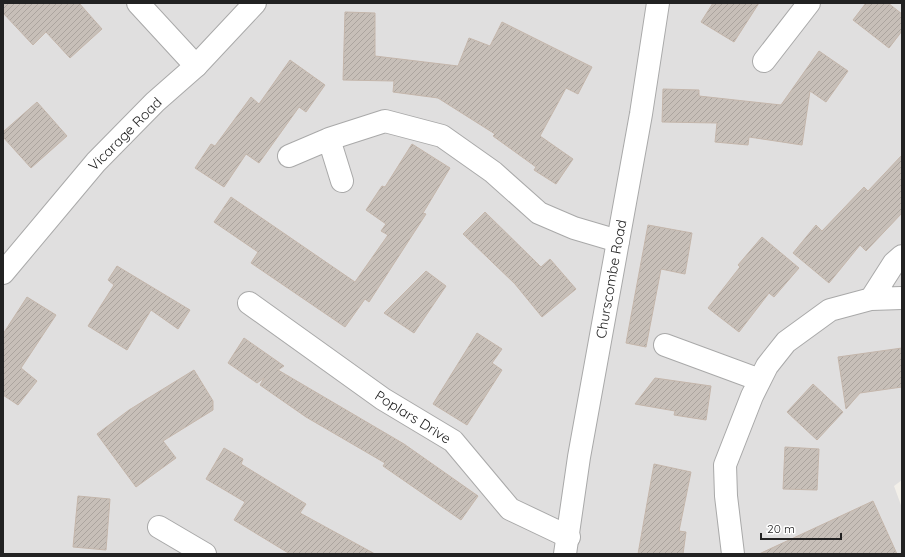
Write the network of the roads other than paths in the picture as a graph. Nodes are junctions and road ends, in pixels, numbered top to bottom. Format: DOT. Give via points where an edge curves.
graph roads {
  1 [pos="138,3"];
  2 [pos="255,3"];
  3 [pos="658,3"];
  4 [pos="809,3"];
  5 [pos="764,61"];
  6 [pos="196,66"];
  7 [pos="329,139"];
  8 [pos="289,156"];
  9 [pos="342,181"];
  10 [pos="618,241"];
  11 [pos="902,256"];
  12 [pos="3,273"];
  13 [pos="902,298"];
  14 [pos="871,299"];
  15 [pos="249,303"];
  16 [pos="665,345"];
  17 [pos="760,380"];
  18 [pos="159,527"];
  19 [pos="567,545"];
  20 [pos="205,554"];
  21 [pos="733,554"];
  1 -- 6 [label="street"];
  2 -- 6 [label="street, Vicarage Road"];
  3 -- 10 [label="street, Churscombe Road"];
  4 -- 5 [label="street"];
  6 -- 12 [label="street, Vicarage Road" via="155,102 96,162"];
  7 -- 8 [label="street"];
  7 -- 9 [label="street"];
  7 -- 10 [label="street" via="385,121 442,136 494,172 539,213 574,228"];
  10 -- 19 [label="street, Churscombe Road" via="579,457"];
  11 -- 14 [label="street" via="894,263"];
  13 -- 14 [label="street"];
  14 -- 17 [label="street" via="830,310 786,342 767,366"];
  15 -- 19 [label="street, Poplars Drive" via="383,399 453,441 510,509"];
  16 -- 17 [label="street"];
  17 -- 21 [label="street" via="725,465"];
  18 -- 20 [label="street"];
}
